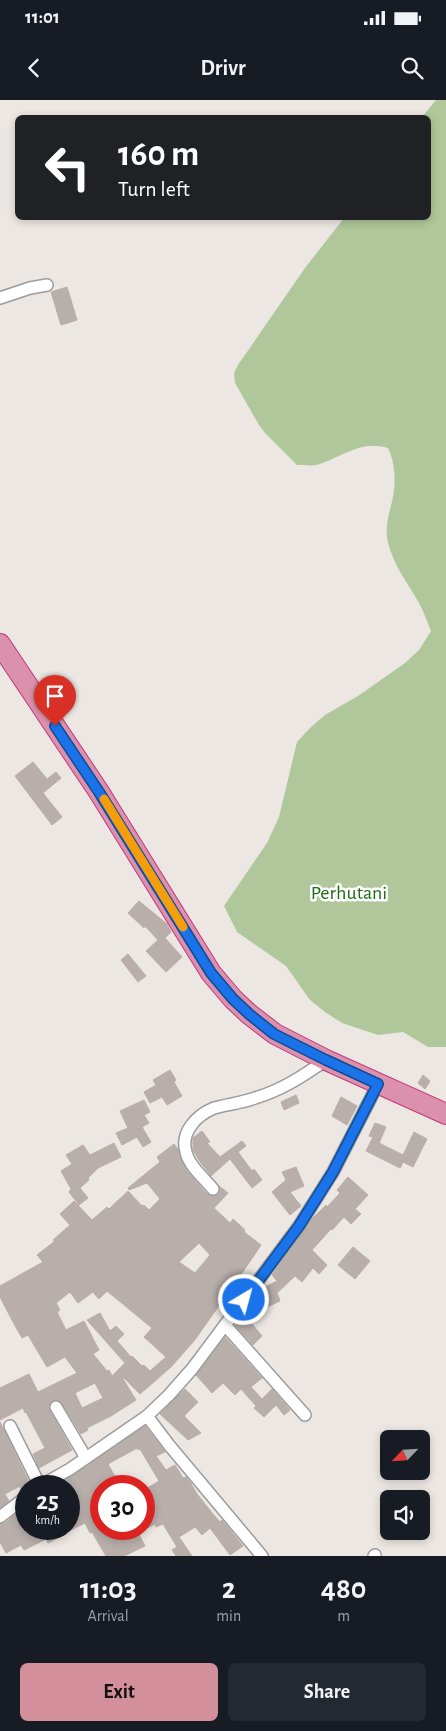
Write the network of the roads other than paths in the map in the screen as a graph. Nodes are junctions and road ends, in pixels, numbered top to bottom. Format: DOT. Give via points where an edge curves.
graph roads {
  1 [pos="48,285"];
  2 [pos="0,298"];
  3 [pos="0,644"];
  4 [pos="326,1060"];
  5 [pos="378,1084"];
  6 [pos="446,1114"];
  7 [pos="213,1189"];
  8 [pos="225,1326"];
  9 [pos="56,1407"];
  10 [pos="305,1415"];
  11 [pos="147,1416"];
  12 [pos="10,1426"];
  13 [pos="86,1458"];
  14 [pos="34,1475"];
  15 [pos="58,1475"];
  16 [pos="15,1505"];
  17 [pos="0,1517"];
  18 [pos="262,1556"];
  1 -- 2 [label="street"];
  3 -- 4 [label="highway" via="99,792 221,986 274,1034"];
  4 -- 5 [label="highway"];
  4 -- 7 [label="street" via="293,1083 198,1116 186,1138 186,1152"];
  5 -- 6 [label="highway"];
  5 -- 8 [label="street" via="328,1180 299,1226"];
  8 -- 10 [label="street"];
  8 -- 11 [label="street" via="192,1369"];
  9 -- 13 [label="street"];
  11 -- 13 [label="street"];
  11 -- 18 [label="street"];
  12 -- 14 [label="street"];
  13 -- 15 [label="street"];
  16 -- 17 [label="street"];
}
